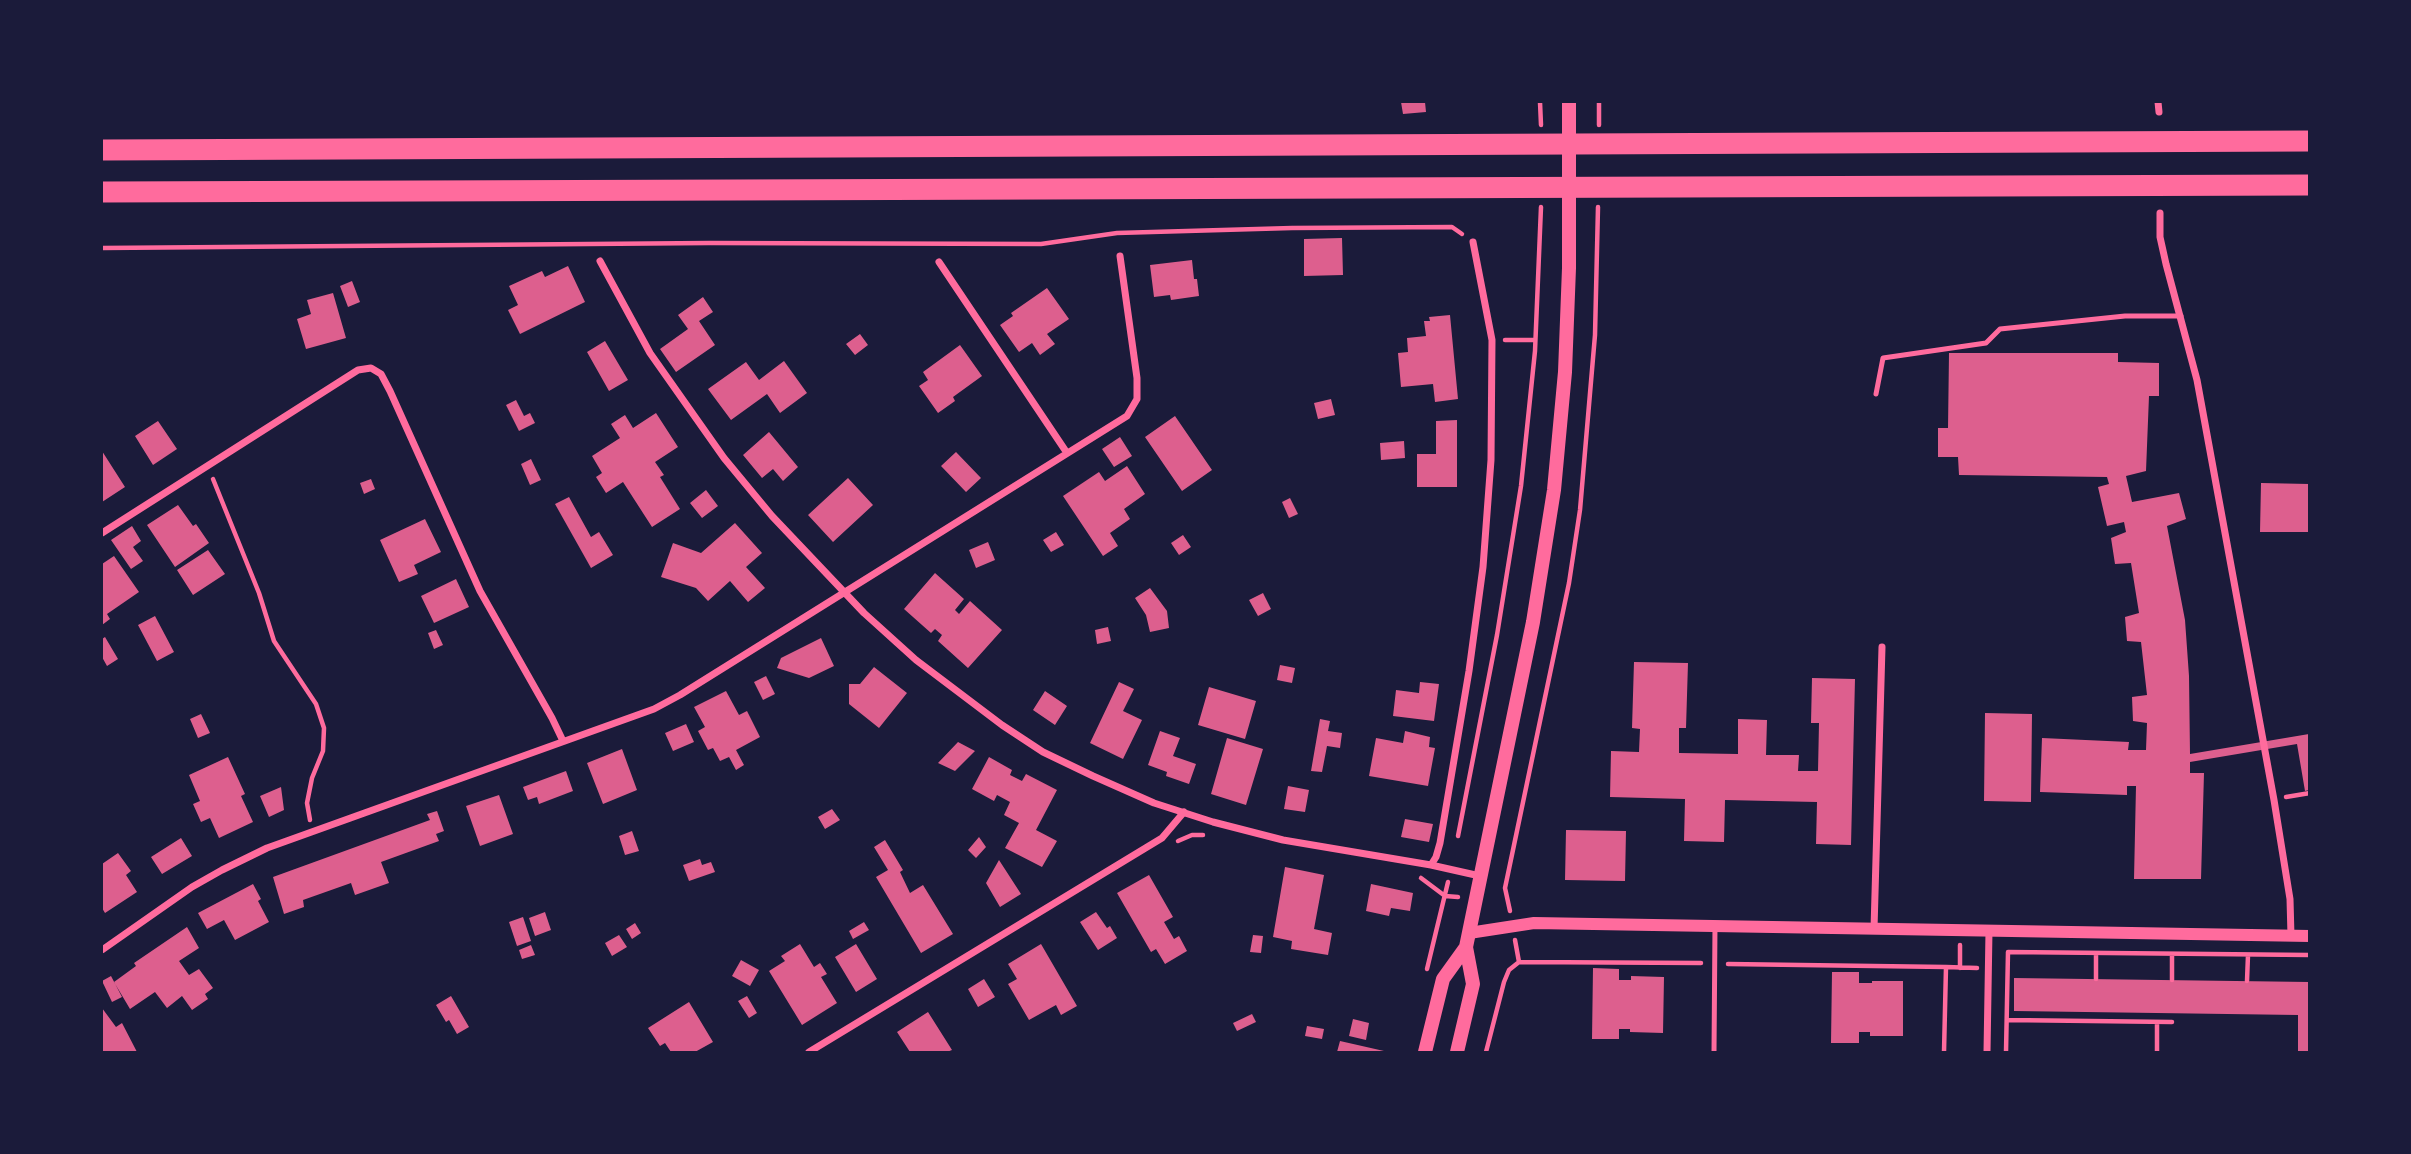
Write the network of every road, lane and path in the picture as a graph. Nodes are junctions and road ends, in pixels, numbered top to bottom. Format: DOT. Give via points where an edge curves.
graph roads {
  1 [pos="1569,102"];
  2 [pos="2158,102"];
  3 [pos="2160,112"];
  4 [pos="2309,141"];
  5 [pos="102,150"];
  6 [pos="2309,185"];
  7 [pos="102,192"];
  8 [pos="2160,213"];
  9 [pos="1473,242"];
  10 [pos="102,248"];
  11 [pos="1120,256"];
  12 [pos="600,261"];
  13 [pos="939,262"];
  14 [pos="1540,267"];
  15 [pos="1597,268"];
  16 [pos="2181,316"];
  17 [pos="1535,340"];
  18 [pos="1519,341"];
  19 [pos="1875,394"];
  20 [pos="1067,453"];
  21 [pos="208,465"];
  22 [pos="102,533"];
  23 [pos="845,592"];
  24 [pos="1882,647"];
  25 [pos="563,741"];
  26 [pos="2309,793"];
  27 [pos="2274,800"];
  28 [pos="1184,813"];
  29 [pos="312,832"];
  30 [pos="1206,835"];
  31 [pos="1168,847"];
  32 [pos="1431,864"];
  33 [pos="1451,869"];
  34 [pos="1418,876"];
  35 [pos="1480,876"];
  36 [pos="1445,896"];
  37 [pos="1512,926"];
  38 [pos="1715,926"];
  39 [pos="1874,929"];
  40 [pos="1989,931"];
  41 [pos="2291,936"];
  42 [pos="2309,936"];
  43 [pos="1467,940"];
  44 [pos="102,950"];
  45 [pos="2096,953"];
  46 [pos="2172,954"];
  47 [pos="2248,955"];
  48 [pos="2309,955"];
  49 [pos="1519,962"];
  50 [pos="1714,963"];
  51 [pos="1426,974"];
  52 [pos="2096,979"];
  53 [pos="2172,980"];
  54 [pos="2247,981"];
  55 [pos="2007,1020"];
  56 [pos="2157,1022"];
  57 [pos="2172,1022"];
  58 [pos="808,1052"];
  59 [pos="1425,1052"];
  60 [pos="1457,1052"];
  61 [pos="1486,1052"];
  62 [pos="1714,1052"];
  63 [pos="1944,1052"];
  64 [pos="1987,1052"];
  65 [pos="2006,1052"];
  66 [pos="2157,1052"];
  1 -- 35 [label="main road" via="1565,372 1554,490 1533,622"];
  2 -- 3 [label="street"];
  4 -- 5 [label="highway"];
  6 -- 7 [label="highway"];
  8 -- 16 [label="street" via="2160,237"];
  9 -- 10 [label="path" via="1452,227 1438,227 1117,233 1041,244"];
  9 -- 32 [label="street" via="1492,340 1491,460 1469,671 1440,843"];
  11 -- 20 [label="street" via="1137,399 1127,416"];
  12 -- 23 [label="street" via="650,353 724,458"];
  13 -- 20 [label="street"];
  14 -- 17 [label="path"];
  15 -- 37 [label="path" via="1580,510 1505,888"];
  16 -- 19 [label="lane" via="2124,316 2000,329 1986,343 1883,358"];
  16 -- 27 [label="street"];
  17 -- 18 [label="path"];
  17 -- 33 [label="path" via="1512,550"];
  20 -- 23 [label="street"];
  21 -- 22 [label="street"];
  21 -- 25 [label="street" via="358,370 371,368 381,374 480,591"];
  21 -- 29 [label="path" via="274,640 316,704 324,728 323,751 307,803"];
  23 -- 25 [label="street" via="654,709"];
  23 -- 28 [label="street" via="916,660 1002,726 1093,776"];
  24 -- 39 [label="street"];
  25 -- 29 [label="street"];
  26 -- 27 [label="path"];
  27 -- 41 [label="street" via="2290,899"];
  28 -- 32 [label="street" via="1283,840"];
  28 -- 58 [label="street" via="1162,838"];
  29 -- 44 [label="street" via="222,870"];
  30 -- 31 [label="path" via="1192,835"];
  32 -- 33 [label="street"];
  33 -- 35 [label="street"];
  33 -- 36 [label="path"];
  34 -- 36 [label="path"];
  35 -- 43 [label="main road"];
  36 -- 51 [label="path"];
  37 -- 38 [label="street"];
  37 -- 43 [label="street"];
  37 -- 49 [label="path"];
  38 -- 39 [label="street"];
  38 -- 50 [label="lane"];
  39 -- 40 [label="street"];
  40 -- 41 [label="street"];
  40 -- 64 [label="street"];
  41 -- 42 [label="street"];
  43 -- 59 [label="main road" via="1443,979"];
  43 -- 60 [label="main road" via="1473,984"];
  45 -- 46 [label="path"];
  45 -- 52 [label="path"];
  45 -- 55 [label="path" via="2008,952"];
  46 -- 47 [label="path"];
  46 -- 53 [label="path"];
  47 -- 48 [label="path"];
  47 -- 54 [label="path"];
  49 -- 50 [label="path"];
  49 -- 61 [label="path" via="1504,982"];
  50 -- 62 [label="lane"];
  50 -- 63 [label="path" via="1946,967"];
  55 -- 56 [label="path"];
  55 -- 65 [label="path"];
  56 -- 57 [label="path"];
  56 -- 66 [label="path"];
}
